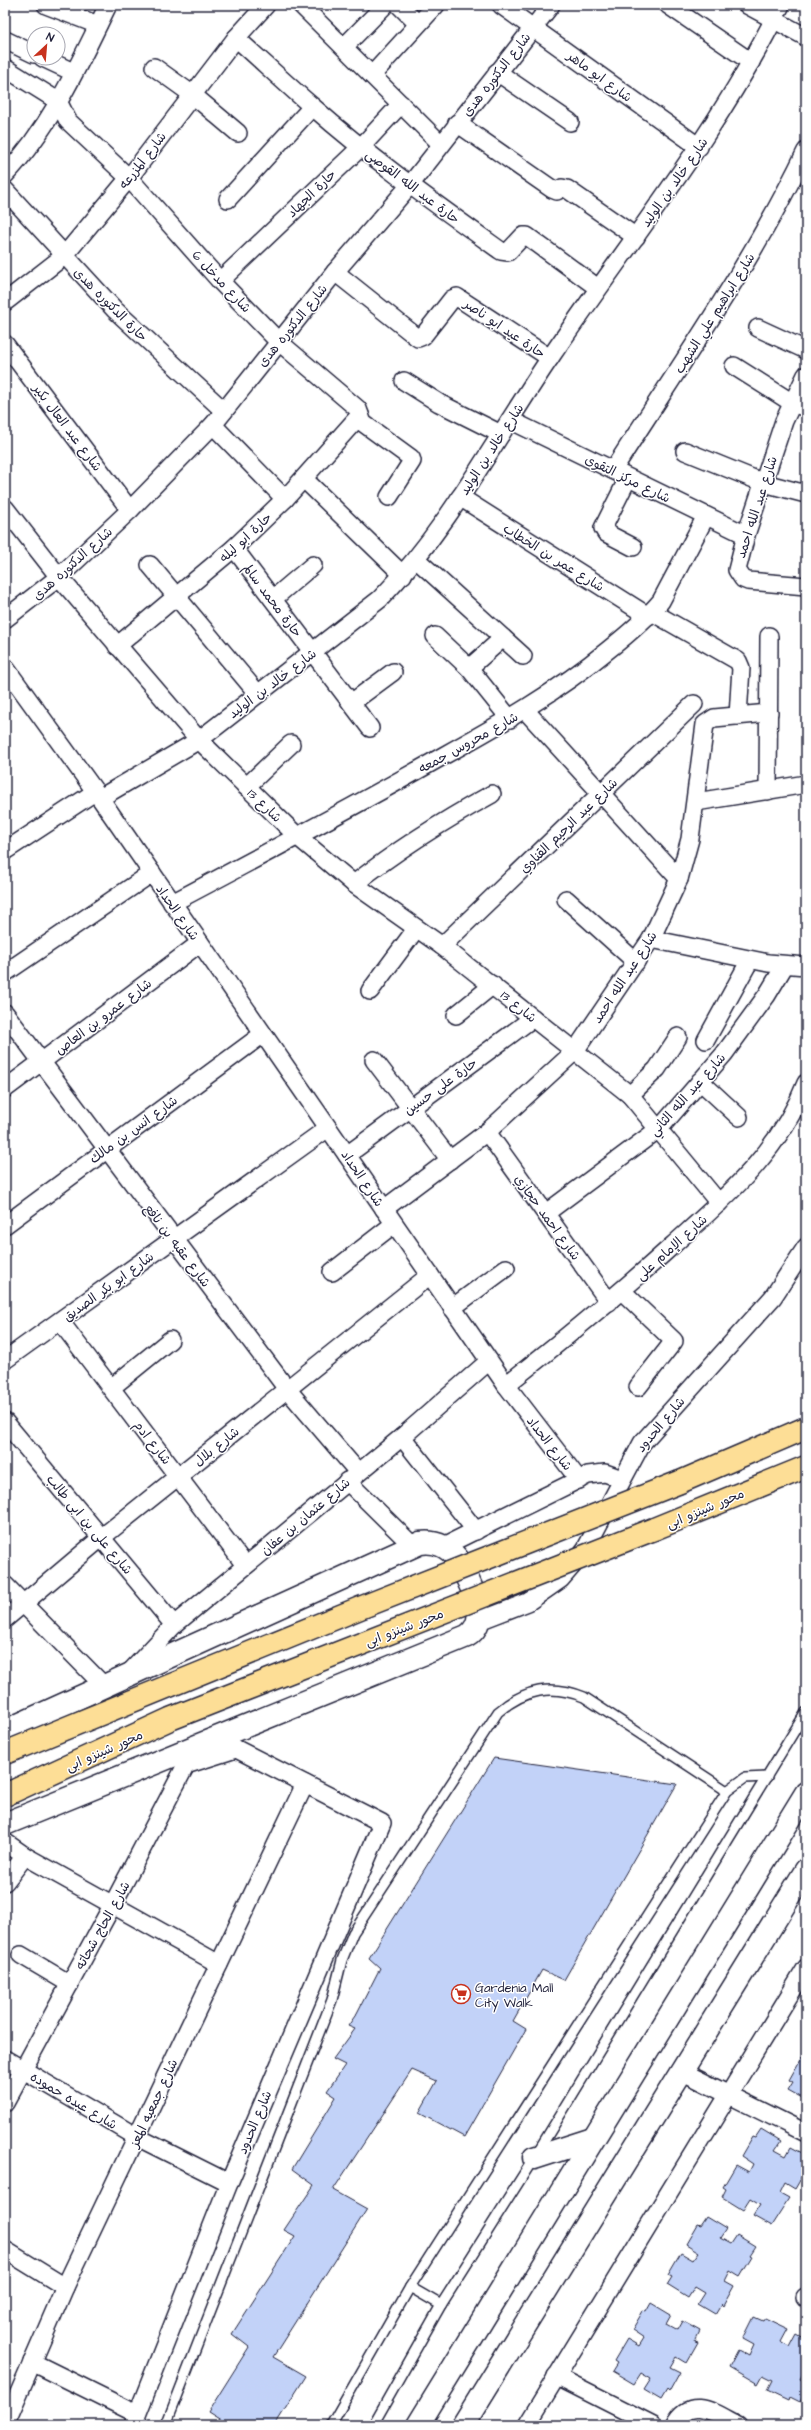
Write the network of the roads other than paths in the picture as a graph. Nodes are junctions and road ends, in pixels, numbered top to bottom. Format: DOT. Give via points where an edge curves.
graph roads {
  1 [pos="46,5"];
  2 [pos="108,5"];
  3 [pos="301,5"];
  4 [pos="385,5"];
  5 [pos="399,5"];
  6 [pos="436,5"];
  7 [pos="501,5"];
  8 [pos="551,5"];
  9 [pos="668,5"];
  10 [pos="747,5"];
  11 [pos="781,5"];
  12 [pos="264,6"];
  13 [pos="773,21"];
  14 [pos="418,24"];
  15 [pos="98,25"];
  16 [pos="533,28"];
  17 [pos="806,37"];
  18 [pos="236,38"];
  19 [pos="5,40"];
  20 [pos="344,47"];
  21 [pos="26,50"];
  22 [pos="751,62"];
  23 [pos="60,66"];
  24 [pos="154,67"];
  25 [pos="5,68"];
  26 [pos="73,72"];
  27 [pos="497,72"];
  28 [pos="372,75"];
  29 [pos="193,95"];
  30 [pos="58,101"];
  31 [pos="401,104"];
  32 [pos="312,107"];
  33 [pos="570,122"];
  34 [pos="457,123"];
  35 [pos="238,133"];
  36 [pos="441,144"];
  37 [pos="361,147"];
  38 [pos="699,147"];
  39 [pos="806,151"];
  40 [pos="5,175"];
  41 [pos="129,178"];
  42 [pos="410,185"];
  43 [pos="5,190"];
  44 [pos="228,199"];
  45 [pos="636,237"];
  46 [pos="64,256"];
  47 [pos="335,272"];
  48 [pos="220,281"];
  49 [pos="598,288"];
  50 [pos="5,302"];
  51 [pos="758,328"];
  52 [pos="278,341"];
  53 [pos="5,344"];
  54 [pos="806,350"];
  55 [pos="550,358"];
  56 [pos="734,366"];
  57 [pos="806,375"];
  58 [pos="404,381"];
  59 [pos="799,406"];
  60 [pos="224,411"];
  61 [pos="360,416"];
  62 [pos="510,420"];
  63 [pos="213,426"];
  64 [pos="501,434"];
  65 [pos="685,451"];
  66 [pos="613,470"];
  67 [pos="628,478"];
  68 [pos="304,479"];
  69 [pos="764,483"];
  70 [pos="806,494"];
  71 [pos="389,497"];
  72 [pos="460,498"];
  73 [pos="285,499"];
  74 [pos="5,508"];
  75 [pos="130,510"];
  76 [pos="706,516"];
  77 [pos="746,535"];
  78 [pos="633,547"];
  79 [pos="234,548"];
  80 [pos="416,559"];
  81 [pos="150,565"];
  82 [pos="313,565"];
  83 [pos="403,575"];
  84 [pos="59,578"];
  85 [pos="806,586"];
  86 [pos="178,598"];
  87 [pos="273,599"];
  88 [pos="650,614"];
  89 [pos="5,619"];
  90 [pos="434,636"];
  91 [pos="769,636"];
  92 [pos="503,638"];
  93 [pos="117,646"];
  94 [pos="312,652"];
  95 [pos="523,656"];
  96 [pos="5,667"];
  97 [pos="469,668"];
  98 [pos="393,672"];
  99 [pos="258,694"];
  100 [pos="351,704"];
  101 [pos="694,704"];
  102 [pos="525,710"];
  103 [pos="769,713"];
  104 [pos="738,716"];
  105 [pos="510,719"];
  106 [pos="370,728"];
  107 [pos="199,740"];
  108 [pos="291,744"];
  109 [pos="806,784"];
  110 [pos="246,787"];
  111 [pos="768,791"];
  112 [pos="601,793"];
  113 [pos="492,794"];
  114 [pos="98,795"];
  115 [pos="696,802"];
  116 [pos="297,836"];
  117 [pos="5,851"];
  118 [pos="152,873"];
  119 [pos="679,879"];
  120 [pos="354,884"];
  121 [pos="566,899"];
  122 [pos="172,903"];
  123 [pos="416,929"];
  124 [pos="651,940"];
  125 [pos="200,943"];
  126 [pos="442,946"];
  127 [pos="750,960"];
  128 [pos="636,962"];
  129 [pos="785,965"];
  130 [pos="806,966"];
  131 [pos="5,973"];
  132 [pos="493,985"];
  133 [pos="370,991"];
  134 [pos="5,1013"];
  135 [pos="456,1014"];
  136 [pos="533,1018"];
  137 [pos="263,1034"];
  138 [pos="678,1037"];
  139 [pos="706,1040"];
  140 [pos="574,1051"];
  141 [pos="374,1060"];
  142 [pos="42,1062"];
  143 [pos="700,1081"];
  144 [pos="806,1083"];
  145 [pos="5,1089"];
  146 [pos="630,1095"];
  147 [pos="410,1108"];
  148 [pos="739,1117"];
  149 [pos="328,1128"];
  150 [pos="660,1128"];
  151 [pos="487,1132"];
  152 [pos="105,1149"];
  153 [pos="347,1155"];
  154 [pos="450,1160"];
  155 [pos="719,1203"];
  156 [pos="384,1209"];
  157 [pos="546,1214"];
  158 [pos="394,1224"];
  159 [pos="5,1225"];
  160 [pos="173,1239"];
  161 [pos="806,1247"];
  162 [pos="506,1268"];
  163 [pos="332,1272"];
  164 [pos="430,1275"];
  165 [pos="622,1291"];
  166 [pos="609,1302"];
  167 [pos="452,1308"];
  168 [pos="60,1321"];
  169 [pos="170,1340"];
  170 [pos="5,1360"];
  171 [pos="489,1361"];
  172 [pos="506,1385"];
  173 [pos="638,1387"];
  174 [pos="111,1388"];
  175 [pos="287,1389"];
  176 [pos="5,1422"];
  177 [pos="806,1428"];
  178 [pos="402,1437"];
  179 [pos="806,1467"];
  180 [pos="179,1476"];
  181 [pos="352,1477"];
  182 [pos="622,1479"];
  183 [pos="579,1480"];
  184 [pos="476,1531"];
  185 [pos="102,1538"];
  186 [pos="413,1546"];
  187 [pos="444,1546"];
  188 [pos="245,1565"];
  189 [pos="5,1585"];
  190 [pos="23,1604"];
  191 [pos="5,1619"];
  192 [pos="479,1621"];
  193 [pos="174,1625"];
  194 [pos="126,1676"];
  195 [pos="104,1686"];
  196 [pos="806,1712"];
  197 [pos="5,1731"];
  198 [pos="205,1742"];
  199 [pos="236,1749"];
  200 [pos="5,1753"];
  201 [pos="186,1765"];
  202 [pos="767,1776"];
  203 [pos="305,1784"];
  204 [pos="727,1791"];
  205 [pos="806,1793"];
  206 [pos="5,1795"];
  207 [pos="5,1824"];
  208 [pos="5,1842"];
  209 [pos="25,1856"];
  210 [pos="806,1870"];
  211 [pos="5,1882"];
  212 [pos="113,1904"];
  213 [pos="20,1955"];
  214 [pos="219,1964"];
  215 [pos="806,1968"];
  216 [pos="70,1984"];
  217 [pos="5,2059"];
  218 [pos="22,2069"];
  219 [pos="681,2071"];
  220 [pos="728,2094"];
  221 [pos="5,2103"];
  222 [pos="806,2133"];
  223 [pos="137,2137"];
  224 [pos="593,2139"];
  225 [pos="534,2158"];
  226 [pos="229,2182"];
  227 [pos="5,2250"];
  228 [pos="410,2287"];
  229 [pos="65,2288"];
  230 [pos="441,2305"];
  231 [pos="32,2362"];
  232 [pos="556,2376"];
  233 [pos="135,2420"];
  234 [pos="5,2425"];
  235 [pos="166,2425"];
  236 [pos="331,2425"];
  237 [pos="373,2425"];
  238 [pos="418,2425"];
  239 [pos="463,2425"];
  240 [pos="527,2425"];
  241 [pos="653,2425"];
  242 [pos="675,2425"];
  243 [pos="738,2425"];
  1 -- 15 [label="street"];
  2 -- 15 [label="street"];
  3 -- 20 [label="street"];
  4 -- 20 [label="street"];
  5 -- 14 [label="street"];
  6 -- 14 [label="street"];
  7 -- 16 [label="street, شارع ابو ماهر"];
  8 -- 16 [label="street, شارع الدكتوره هدى"];
  9 -- 22 [label="street"];
  10 -- 13 [label="street"];
  11 -- 13 [label="street, شارع خالد بن الوليد"];
  12 -- 18 [label="street, شارع المزرعه"];
  13 -- 17 [label="street"];
  13 -- 22 [label="street, شارع خالد بن الوليد"];
  14 -- 28 [label="street"];
  15 -- 26 [label="street"];
  16 -- 27 [label="street, شارع الدكتوره هدى"];
  16 -- 38 [label="street, شارع ابو ماهر"];
  18 -- 29 [label="street, شارع المزرعه"];
  18 -- 32 [label="street, حارة عبد الله القوصى"];
  19 -- 21 [label="street"];
  20 -- 28 [label="street"];
  22 -- 38 [label="street, شارع خالد بن الوليد"];
  23 -- 26 [label="street"];
  24 -- 29 [label="street"];
  25 -- 30 [label="street"];
  26 -- 30 [label="street"];
  27 -- 33 [label="street"];
  27 -- 34 [label="street, شارع الدكتوره هدى"];
  28 -- 31 [label="street"];
  29 -- 35 [label="street"];
  29 -- 41 [label="street, شارع المزرعه"];
  30 -- 40 [label="street" via="27,152"];
  30 -- 41 [label="street, شارع مدخل 6" via="68,121"];
  31 -- 36 [label="street"];
  31 -- 37 [label="street, حارة الجهاد"];
  32 -- 37 [label="street, حارة عبد الله القوصى"];
  32 -- 44 [label="street"];
  34 -- 36 [label="street, شارع الدكتوره هدى"];
  34 -- 45 [label="street" via="552,189 567,189"];
  36 -- 42 [label="street, شارع الدكتوره هدى"];
  37 -- 42 [label="street, حارة عبد الله القوصى"];
  37 -- 48 [label="street, حارة الجهاد"];
  38 -- 45 [label="street, شارع خالد بن الوليد"];
  39 -- 66 [label="street, شارع ابراهيم علي الشهب" via="781,203 746,262 685,362"];
  41 -- 46 [label="street, شارع المزرعه"];
  41 -- 48 [label="street, شارع مدخل 6"];
  42 -- 47 [label="street, شارع الدكتوره هدى"];
  42 -- 49 [label="street, حارة عبد الله القوصى" via="501,251 508,252 523,236 527,236"];
  43 -- 46 [label="street, حارة الدكتوره هدى"];
  45 -- 49 [label="street, شارع خالد بن الوليد"];
  46 -- 50 [label="street, شارع المزرعه"];
  46 -- 60 [label="street, حارة الدكتوره هدى" via="163,356"];
  47 -- 52 [label="street, شارع الدكتوره هدى"];
  47 -- 55 [label="street, حارة عيد ابو ناصر" via="418,338 423,336 457,296"];
  48 -- 52 [label="street, شارع مدخل 6"];
  49 -- 55 [label="street, شارع خالد بن الوليد"];
  51 -- 54 [label="street"];
  52 -- 60 [label="street, شارع الدكتوره هدى"];
  52 -- 61 [label="street, شارع مدخل 6" via="358,409"];
  53 -- 75 [label="street, شارع عبد العال بكير"];
  55 -- 62 [label="street, شارع خالد بن الوليد"];
  56 -- 59 [label="street"];
  57 -- 59 [label="street, شارع عبد الله احمد"];
  58 -- 64 [label="street" via="439,403"];
  59 -- 69 [label="street, شارع عبد الله احمد"];
  60 -- 63 [label="street, شارع الدكتوره هدى"];
  61 -- 68 [label="street, حارة ابو ليله"];
  61 -- 71 [label="street, شارع مدخل 6" via="363,423 412,458"];
  62 -- 64 [label="street, شارع خالد بن الوليد"];
  62 -- 66 [label="street, شارع مركز التقوى"];
  63 -- 73 [label="street"];
  63 -- 75 [label="street, شارع الدكتوره هدى"];
  64 -- 72 [label="street, شارع خالد بن الوليد"];
  65 -- 69 [label="street"];
  66 -- 67 [label="street, شارع مركز التقوى"];
  67 -- 76 [label="street, شارع مركز التقوى"];
  67 -- 78 [label="street" via="603,528 606,533"];
  68 -- 73 [label="street, حارة ابو ليله"];
  68 -- 83 [label="street"];
  69 -- 70 [label="street"];
  69 -- 77 [label="street, شارع عبد الله احمد"];
  72 -- 80 [label="street, شارع خالد بن الوليد"];
  72 -- 88 [label="street, شارع عمر بن الخطاب"];
  73 -- 79 [label="street, حارة ابو ليله"];
  74 -- 84 [label="street, شارع 13"];
  75 -- 84 [label="street, شارع الدكتوره هدى"];
  76 -- 77 [label="street, شارع مركز التقوى"];
  76 -- 88 [label="street, شارع محروس جمعه" via="661,601"];
  77 -- 85 [label="street, شارع عبد الله احمد" via="737,570 743,579"];
  79 -- 86 [label="street, حارة ابو ليله"];
  79 -- 87 [label="street, حارة محمد سالم"];
  80 -- 83 [label="street, شارع خالد بن الوليد"];
  80 -- 92 [label="street"];
  81 -- 86 [label="street"];
  82 -- 87 [label="street"];
  83 -- 94 [label="street, شارع خالد بن الوليد" via="380,598"];
  84 -- 89 [label="street, شارع الدكتوره هدى"];
  84 -- 93 [label="street, شارع 13"];
  86 -- 93 [label="street, حارة ابو ليله"];
  86 -- 99 [label="street"];
  87 -- 94 [label="street, حارة محمد سالم"];
  88 -- 102 [label="street, شارع محروس جمعه" via="588,666"];
  88 -- 104 [label="street, شارع عمر بن الخطاب" via="738,661 741,668"];
  90 -- 97 [label="street"];
  91 -- 103 [label="street"];
  92 -- 95 [label="street"];
  92 -- 97 [label="street"];
  93 -- 107 [label="street, شارع 13"];
  94 -- 99 [label="street, شارع خالد بن الوليد"];
  94 -- 100 [label="street, حارة محمد سالم"];
  96 -- 114 [label="street, شارع الحداد"];
  97 -- 105 [label="street"];
  98 -- 100 [label="street"];
  99 -- 107 [label="street, شارع خالد بن الوليد"];
  100 -- 106 [label="street, حارة محمد سالم"];
  101 -- 112 [label="street, شارع عبد الرحيم القناوي"];
  102 -- 105 [label="street, شارع محروس جمعه"];
  102 -- 112 [label="street"];
  103 -- 104 [label="street, شارع عبد الله احمد"];
  103 -- 111 [label="street"];
  104 -- 115 [label="street, شارع عبد الله احمد" via="714,718 705,724"];
  105 -- 116 [label="street, شارع محروس جمعه"];
  107 -- 110 [label="street, شارع 13"];
  107 -- 114 [label="street, شارع خالد بن الوليد"];
  108 -- 110 [label="street"];
  109 -- 111 [label="street"];
  110 -- 116 [label="street, شارع 13"];
  111 -- 115 [label="street"];
  112 -- 119 [label="street"];
  112 -- 126 [label="street, شارع عبد الرحيم القناوي"];
  113 -- 120 [label="street" via="416,838"];
  114 -- 117 [label="street, شارع خالد بن الوليد"];
  114 -- 118 [label="street, شارع الحداد"];
  115 -- 119 [label="street, شارع عبد الله احمد" via="690,840"];
  116 -- 120 [label="street, شارع 13"];
  116 -- 122 [label="street, شارع محروس جمعه"];
  118 -- 122 [label="street, شارع الحداد"];
  118 -- 131 [label="street, شارع الحداد"];
  119 -- 124 [label="street, شارع عبد الله احمد"];
  120 -- 123 [label="street, شارع 13"];
  121 -- 128 [label="street"];
  122 -- 125 [label="street, شارع الحداد"];
  123 -- 126 [label="street, شارع 13"];
  123 -- 133 [label="street"];
  124 -- 127 [label="street"];
  124 -- 128 [label="street, شارع عبد الله احمد"];
  125 -- 137 [label="street, شارع الحداد"];
  125 -- 142 [label="street, شارع عمرو بن العاص"];
  126 -- 132 [label="street, شارع 13"];
  127 -- 129 [label="street"];
  127 -- 139 [label="street"];
  128 -- 140 [label="street, شارع عبد الله احمد"];
  129 -- 130 [label="street"];
  129 -- 143 [label="street, شارع عبد الله الثاني" via="746,1025"];
  132 -- 135 [label="street"];
  132 -- 136 [label="street, شارع 13"];
  134 -- 142 [label="street, شارع عقبه بن نافع"];
  136 -- 140 [label="street, شارع 13"];
  136 -- 147 [label="street, حارة على حسين"];
  137 -- 149 [label="street, شارع الحداد"];
  137 -- 152 [label="street, شارع انس بن مالك"];
  138 -- 146 [label="street" via="657,1069"];
  140 -- 146 [label="street, شارع 13"];
  140 -- 151 [label="street, شارع عبد الله احمد"];
  141 -- 147 [label="street"];
  142 -- 145 [label="street, شارع عمرو بن العاص"];
  142 -- 152 [label="street, شارع عقبه بن نافع"];
  143 -- 148 [label="street"];
  143 -- 150 [label="street, شارع عبد الله الثاني"];
  144 -- 155 [label="street, شارع الإمام على" via="778,1138 751,1173"];
  146 -- 150 [label="street, شارع 13"];
  147 -- 153 [label="street, حارة على حسين"];
  147 -- 154 [label="street"];
  149 -- 153 [label="street, شارع الحداد"];
  149 -- 160 [label="street, شارع ابو بكر الصديق"];
  150 -- 155 [label="street, شارع 13"];
  150 -- 157 [label="street, شارع عبد الله الثاني"];
  151 -- 154 [label="street, شارع عبد الله احمد"];
  151 -- 157 [label="street, شارع احمد حجازي"];
  152 -- 159 [label="street, شارع انس بن مالك"];
  152 -- 160 [label="street, شارع عقبه بن نافع"];
  153 -- 156 [label="street, شارع الحداد"];
  154 -- 156 [label="street, شارع عبد الله احمد"];
  155 -- 165 [label="street, شارع الإمام على"];
  156 -- 158 [label="street, شارع الحداد"];
  157 -- 166 [label="street, شارع احمد حجازي"];
  158 -- 163 [label="street"];
  158 -- 164 [label="street, شارع الحداد"];
  160 -- 168 [label="street, شارع ابو بكر الصديق"];
  160 -- 175 [label="street, شارع عقبه بن نافع"];
  161 -- 182 [label="street, شارع الحدود" via="774,1298 650,1432 634,1454"];
  162 -- 167 [label="street"];
  164 -- 167 [label="street, شارع الحداد"];
  164 -- 175 [label="street, شارع بلال"];
  165 -- 166 [label="street, شارع الإمام على"];
  165 -- 173 [label="street" via="674,1341"];
  166 -- 172 [label="street, شارع الإمام على"];
  167 -- 171 [label="street, شارع الحداد"];
  168 -- 170 [label="street, شارع ابو بكر الصديق"];
  168 -- 174 [label="street, شارع ادم"];
  169 -- 174 [label="street"];
  171 -- 172 [label="street, شارع الحداد"];
  171 -- 178 [label="street, شارع عثمان بن عفان"];
  172 -- 183 [label="street, شارع الحداد"];
  174 -- 180 [label="street, شارع ادم"];
  175 -- 180 [label="street, شارع بلال"];
  175 -- 181 [label="street, شارع عقبه بن نافع"];
  176 -- 185 [label="street, شارع على بن ابى طالب"];
  177 -- 200 [label="main road, bridge" via="680,1482 353,1611"];
  178 -- 181 [label="street, شارع عثمان بن عفان"];
  178 -- 184 [label="street"];
  179 -- 206 [label="main road, محور شينزو ابى, bridge" via="170,1719"];
  180 -- 185 [label="street, شارع بلال"];
  180 -- 188 [label="street, شارع ادم"];
  181 -- 186 [label="street, شارع عقبه بن نافع"];
  181 -- 188 [label="street, شارع عثمان بن عفان"];
  182 -- 183 [label="street" via="605,1473 596,1473"];
  182 -- 192 [label="street, شارع الحدود" via="586,1548 561,1579 528,1602"];
  183 -- 184 [label="street"];
  184 -- 187 [label="street"];
  185 -- 190 [label="street, شارع بلال"];
  185 -- 193 [label="street, شارع على بن ابى طالب"];
  186 -- 187 [label="street" via="428,1542"];
  186 -- 194 [label="street"];
  187 -- 192 [label="street" via="457,1558 479,1608"];
  188 -- 193 [label="street, شارع عثمان بن عفان"];
  189 -- 190 [label="street"];
  190 -- 191 [label="street, شارع بلال"];
  190 -- 195 [label="street"];
  192 -- 198 [label="street" via="477,1627 467,1636"];
  193 -- 194 [label="street, شارع عثمان بن عفان"];
  194 -- 195 [label="street"];
  195 -- 197 [label="street"];
  196 -- 202 [label="lane"];
  198 -- 199 [label="street"];
  198 -- 201 [label="street, شارع الحاج شحاته"];
  198 -- 207 [label="street"];
  199 -- 201 [label="street"];
  199 -- 203 [label="street"];
  201 -- 212 [label="street, شارع الحاج شحاته"];
  202 -- 204 [label="lane" via="745,1778"];
  202 -- 225 [label="lane"];
  203 -- 214 [label="street, شارع جمعيه المعز"];
  203 -- 226 [label="street, شارع الحدود" via="382,1823"];
  204 -- 228 [label="lane"];
  204 -- 235 [label="lane" via="584,1697 570,1691 539,1690 510,1702 498,1712 353,1933 342,1960 332,2000"];
  205 -- 224 [label="street"];
  208 -- 209 [label="street"];
  209 -- 211 [label="street"];
  209 -- 212 [label="street"];
  210 -- 219 [label="street"];
  212 -- 214 [label="street"];
  212 -- 216 [label="street, شارع الحاج شحاته"];
  213 -- 216 [label="street"];
  214 -- 223 [label="street, شارع جمعيه المعز"];
  215 -- 220 [label="street"];
  216 -- 218 [label="street, شارع الحاج شحاته"];
  217 -- 218 [label="street, شارع عبده حموده"];
  218 -- 221 [label="street, شارع الحاج شحاته"];
  218 -- 223 [label="street, شارع عبده حموده"];
  219 -- 220 [label="street"];
  219 -- 239 [label="street"];
  220 -- 222 [label="street"];
  220 -- 232 [label="street"];
  223 -- 226 [label="street, شارع عبده حموده"];
  223 -- 229 [label="street, شارع جمعيه المعز"];
  224 -- 225 [label="street"];
  224 -- 238 [label="street"];
  225 -- 230 [label="lane"];
  226 -- 233 [label="street, شارع الحدود"];
  227 -- 229 [label="street"];
  228 -- 230 [label="lane"];
  228 -- 236 [label="lane"];
  229 -- 231 [label="street, شارع جمعيه المعز"];
  230 -- 237 [label="lane"];
  231 -- 233 [label="street"];
  231 -- 234 [label="street, شارع جمعيه المعز"];
  232 -- 240 [label="street"];
  232 -- 241 [label="street"];
  242 -- 243 [label="street" via="683,2414 698,2408"];
}
